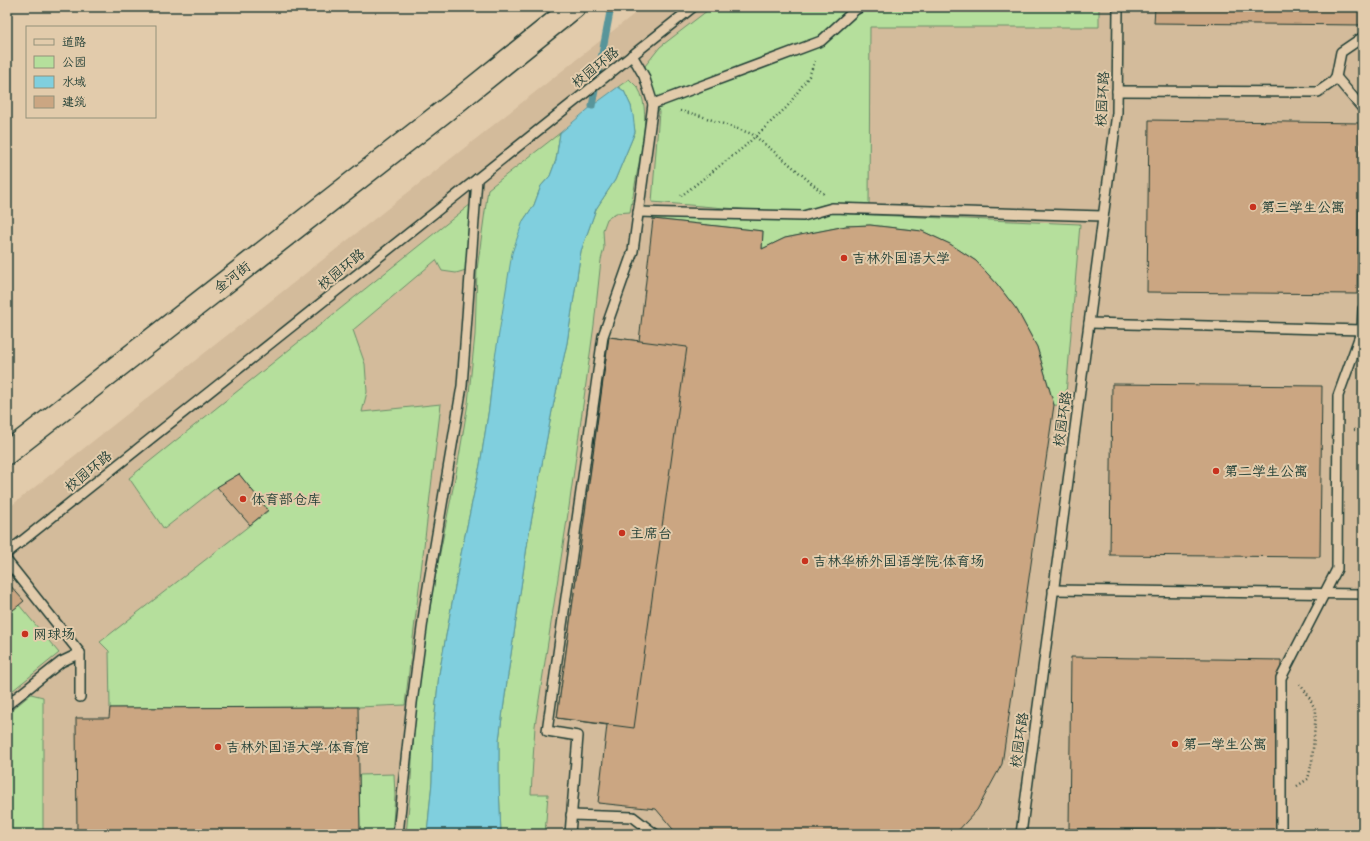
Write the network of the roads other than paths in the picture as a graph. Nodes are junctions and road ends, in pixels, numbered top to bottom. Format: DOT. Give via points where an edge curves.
graph roads {
  1 [pos="574,7"];
  2 [pos="693,7"];
  3 [pos="860,7"];
  4 [pos="1118,7"];
  5 [pos="1363,37"];
  6 [pos="632,55"];
  7 [pos="1336,77"];
  8 [pos="1117,90"];
  9 [pos="653,104"];
  10 [pos="1363,109"];
  11 [pos="477,179"];
  12 [pos="638,212"];
  13 [pos="1103,216"];
  14 [pos="1363,309"];
  15 [pos="1089,323"];
  16 [pos="1363,330"];
  17 [pos="7,453"];
  18 [pos="7,553"];
  19 [pos="7,561"];
  20 [pos="1053,590"];
  21 [pos="1324,593"];
  22 [pos="1363,594"];
  23 [pos="80,653"];
  24 [pos="80,697"];
  25 [pos="7,705"];
  26 [pos="571,815"];
  27 [pos="398,834"];
  28 [pos="570,834"];
  29 [pos="655,834"];
  30 [pos="1021,834"];
  31 [pos="1281,834"];
  1 -- 17 [label="street, 金河街"];
  2 -- 6 [label="lane, 校园环路"];
  3 -- 9 [label="lane" via="821,41"];
  4 -- 8 [label="lane, 校园环路"];
  5 -- 7 [label="lane" via="1341,52"];
  6 -- 9 [label="lane" via="644,76"];
  6 -- 11 [label="lane, 校园环路"];
  7 -- 8 [label="lane" via="1318,92"];
  7 -- 10 [label="lane"];
  8 -- 13 [label="lane, 校园环路" via="1117,114"];
  9 -- 12 [label="lane"];
  11 -- 18 [label="lane, 校园环路"];
  11 -- 27 [label="lane" via="462,386 425,605"];
  12 -- 13 [label="lane" via="803,216 832,208"];
  12 -- 26 [label="lane" via="633,251 603,336 547,732 578,736"];
  13 -- 15 [label="lane, 校园环路"];
  14 -- 16 [label="lane"];
  15 -- 16 [label="lane"];
  15 -- 20 [label="lane, 校园环路"];
  16 -- 21 [label="lane" via="1338,396 1337,569"];
  19 -- 23 [label="lane"];
  20 -- 21 [label="lane"];
  20 -- 30 [label="lane, 校园环路"];
  21 -- 22 [label="lane"];
  21 -- 31 [label="lane" via="1281,678"];
  23 -- 24 [label="lane"];
  23 -- 25 [label="lane" via="61,662"];
  26 -- 28 [label="lane"];
  26 -- 29 [label="lane" via="633,817"];
}
